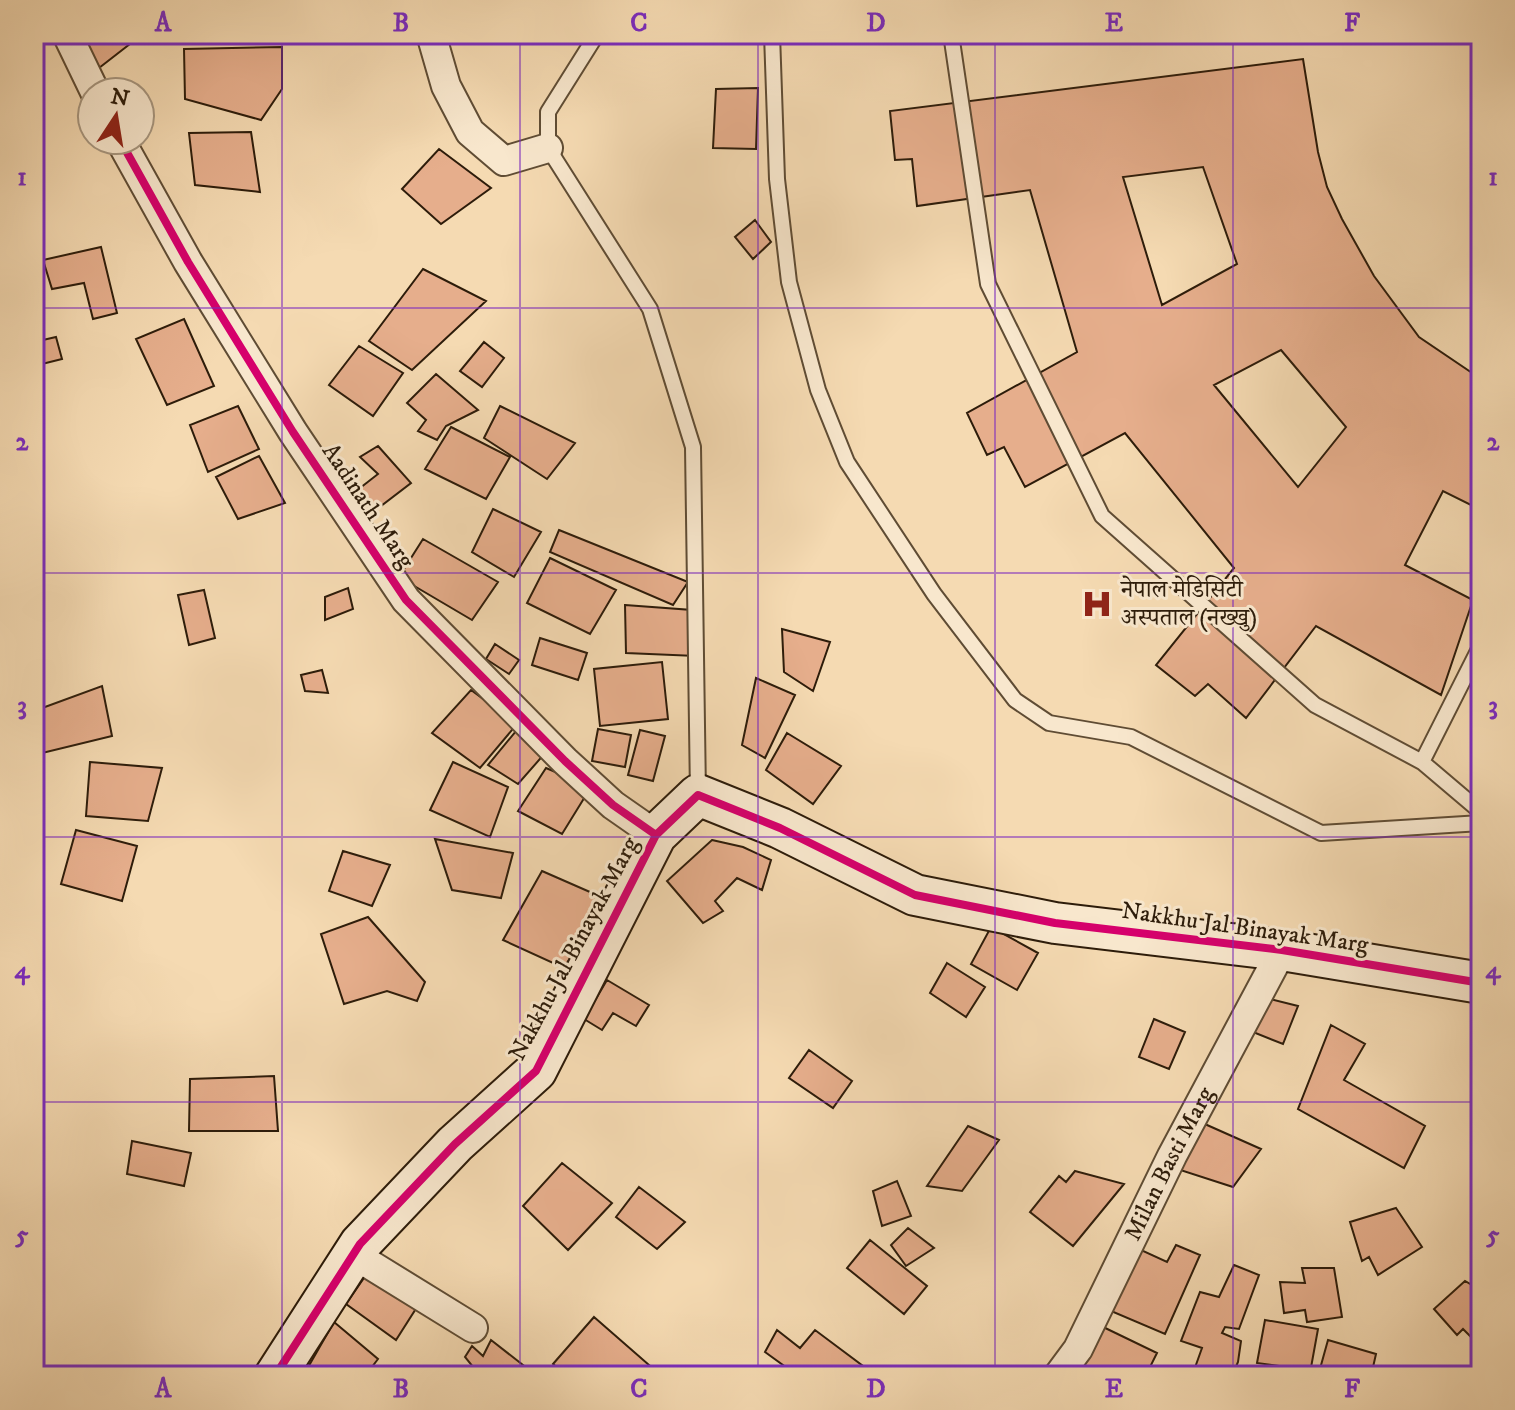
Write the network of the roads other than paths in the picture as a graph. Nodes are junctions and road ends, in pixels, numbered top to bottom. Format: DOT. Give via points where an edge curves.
graph roads {
  1 [pos="67,34"];
  2 [pos="431,34"];
  3 [pos="597,34"];
  4 [pos="772,34"];
  5 [pos="951,34"];
  6 [pos="87,76"];
  7 [pos="548,148"];
  8 [pos="129,156"];
  9 [pos="1481,645"];
  10 [pos="1422,762"];
  11 [pos="698,795"];
  12 [pos="1481,812"];
  13 [pos="1481,823"];
  14 [pos="656,835"];
  15 [pos="1282,950"];
  16 [pos="1481,983"];
  17 [pos="353,1254"];
  18 [pos="473,1328"];
  19 [pos="275,1376"];
  20 [pos="1058,1376"];
  1 -- 6 [label="street"];
  2 -- 7 [label="street" via="446,86 470,132 504,161"];
  3 -- 7 [label="lane" via="548,112"];
  4 -- 13 [label="lane" via="777,179 789,282 818,390 847,462 934,594 1015,700 1049,723 1131,737 1321,833"];
  5 -- 10 [label="lane" via="988,284 1102,516 1315,705"];
  7 -- 11 [label="lane" via="650,309 693,447"];
  8 -- 14 [label="street, Aadinath Marg" via="293,432 406,600 565,761"];
  9 -- 10 [label="lane"];
  10 -- 12 [label="lane"];
  11 -- 14 [label="street, Nakkhu Jal Binayak Marg"];
  11 -- 15 [label="street, Nakkhu Jal Binayak Marg" via="780,828 915,895 1055,923"];
  14 -- 17 [label="street, Nakkhu Jal Binayak Marg" via="536,1071 455,1144"];
  15 -- 16 [label="street, Nakkhu Jal Binayak Marg"];
  15 -- 20 [label="street, Milan Basti Marg" via="1172,1156 1078,1349"];
  17 -- 18 [label="street"];
  17 -- 19 [label="street, Nakkhu Jal Binayak Marg"];
}
